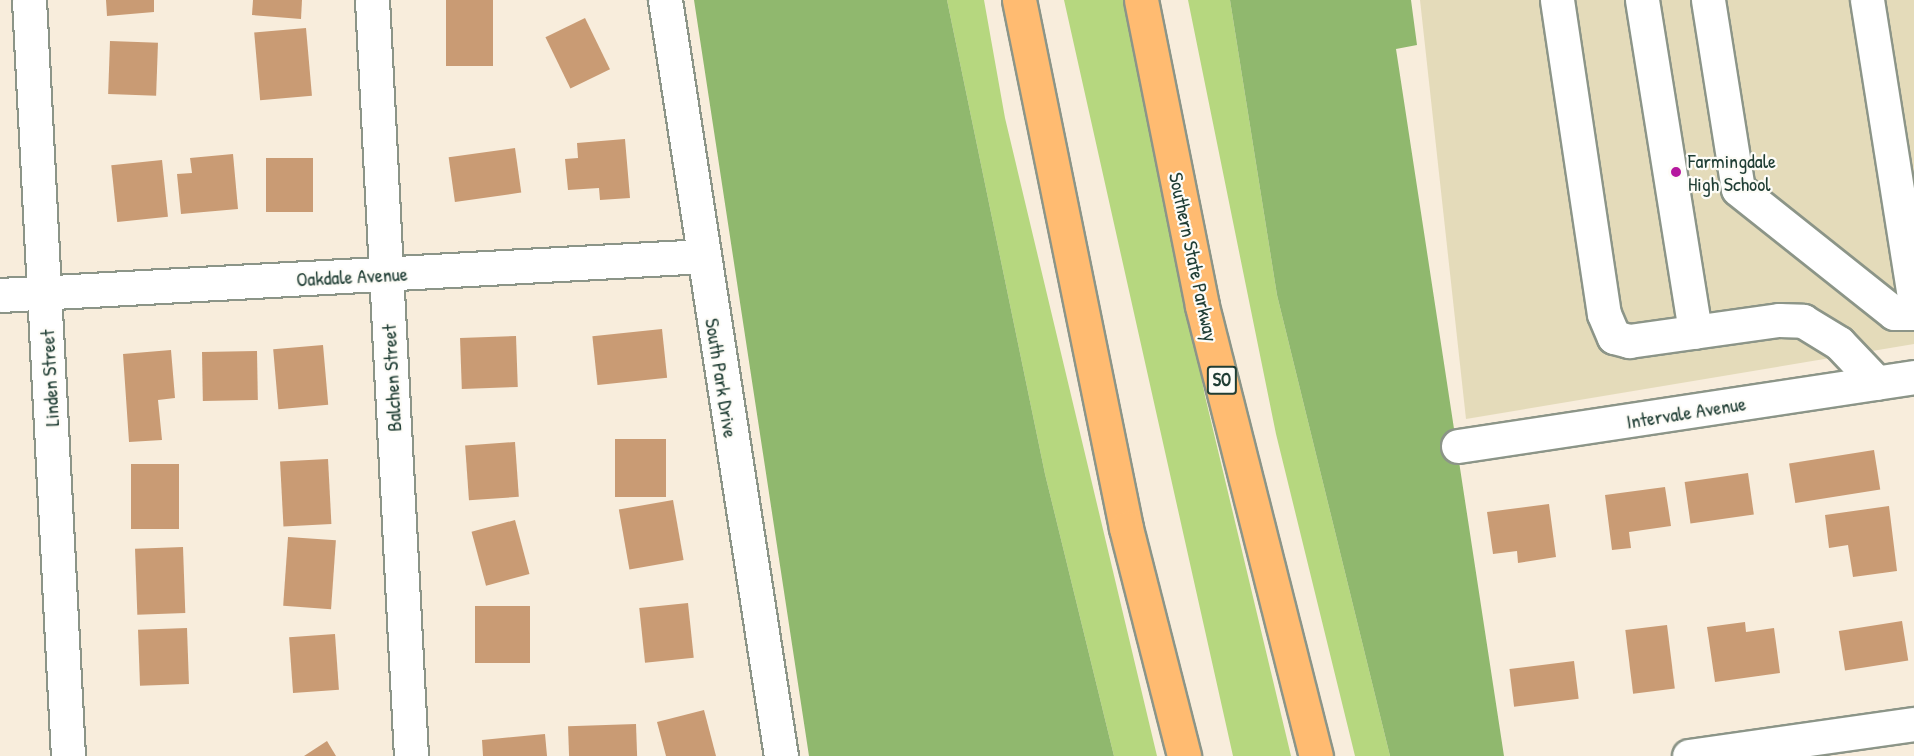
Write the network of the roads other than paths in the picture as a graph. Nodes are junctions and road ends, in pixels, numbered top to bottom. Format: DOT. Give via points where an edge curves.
graph roads {
  1 [pos="29,0"];
  2 [pos="372,0"];
  3 [pos="664,0"];
  4 [pos="1019,0"];
  5 [pos="1141,0"];
  6 [pos="1557,0"];
  7 [pos="1642,0"];
  8 [pos="1708,0"];
  9 [pos="1867,0"];
  10 [pos="704,256"];
  11 [pos="385,275"];
  12 [pos="44,292"];
  13 [pos="0,295"];
  14 [pos="1914,296"];
  15 [pos="1914,313"];
  16 [pos="1695,332"];
  17 [pos="1914,377"];
  18 [pos="1877,383"];
  19 [pos="1458,446"];
  20 [pos="1914,724"];
  21 [pos="68,756"];
  22 [pos="411,756"];
  23 [pos="781,756"];
  24 [pos="1184,756"];
  25 [pos="1316,756"];
  26 [pos="1689,756"];
  1 -- 12 [label="street, Linden Street"];
  2 -- 11 [label="street, Balchen Street"];
  3 -- 10 [label="street, South Park Drive"];
  4 -- 24 [label="highway" via="1126,528"];
  5 -- 25 [label="highway, Southern State Parkway / SO" via="1202,306"];
  6 -- 16 [label="street" via="1604,314 1614,337 1629,341"];
  7 -- 16 [label="street"];
  8 -- 15 [label="street" via="1737,189 1894,313"];
  9 -- 14 [label="street"];
  10 -- 11 [label="street, Oakdale Avenue"];
  10 -- 23 [label="street, South Park Drive"];
  11 -- 12 [label="street, Oakdale Avenue"];
  11 -- 22 [label="street, Balchen Street"];
  12 -- 13 [label="street, Oakdale Avenue"];
  12 -- 21 [label="street, Linden Street"];
  16 -- 18 [label="street" via="1803,321 1839,343"];
  17 -- 18 [label="street, Intervale Avenue"];
  18 -- 19 [label="street, Intervale Avenue"];
  20 -- 26 [label="street"];
}
